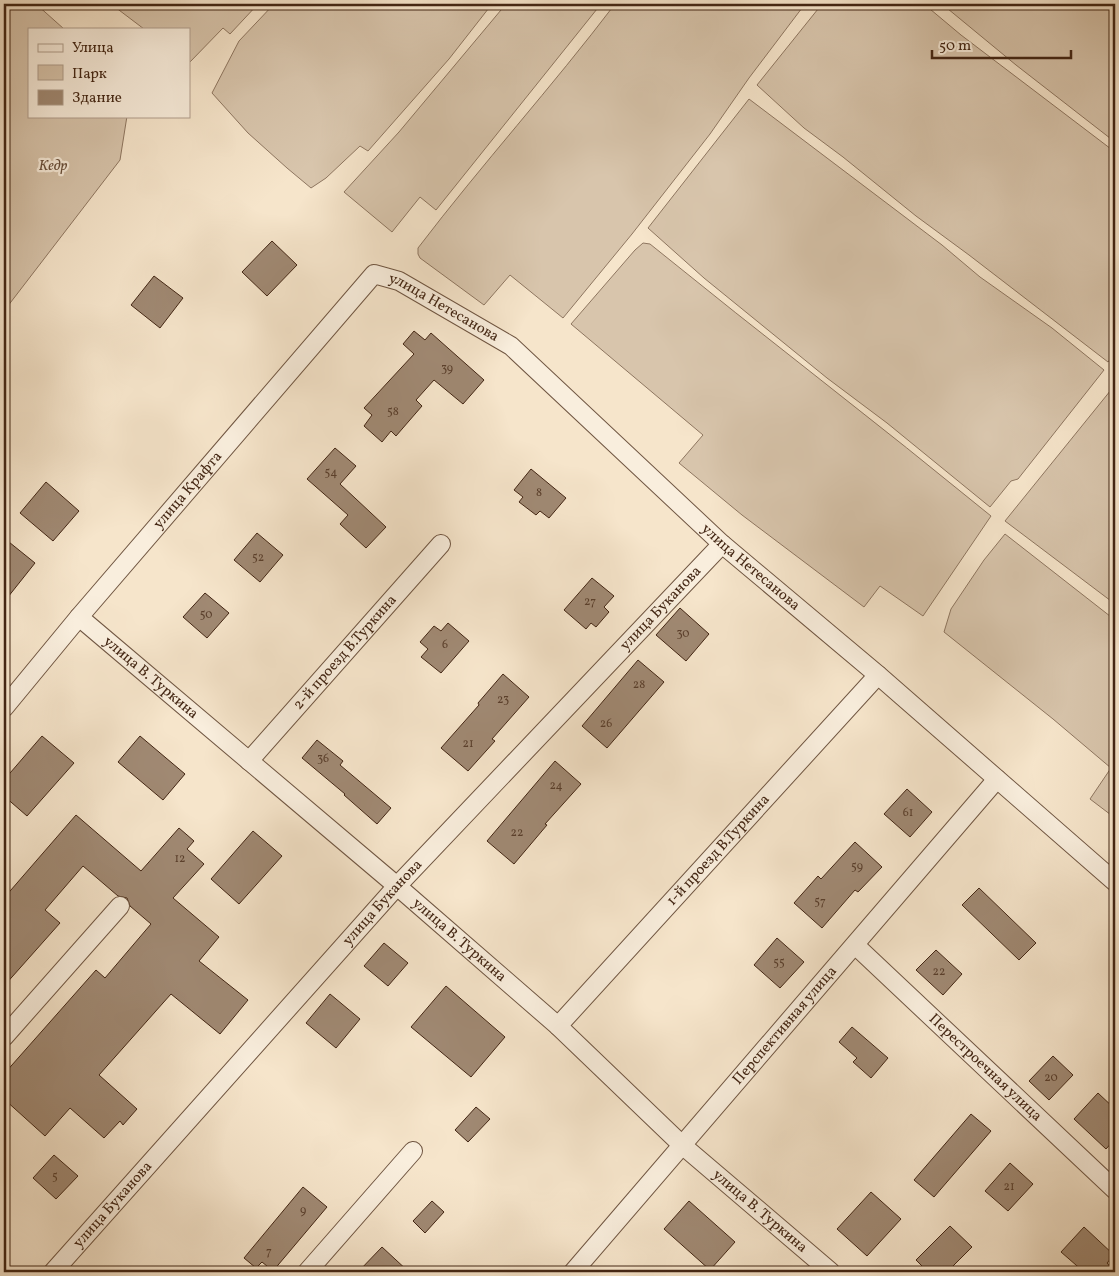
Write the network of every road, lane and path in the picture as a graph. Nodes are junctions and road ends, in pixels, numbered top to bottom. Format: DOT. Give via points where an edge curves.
graph roads {
  1 [pos="374,274"];
  2 [pos="441,544"];
  3 [pos="722,544"];
  4 [pos="79,617"];
  5 [pos="878,675"];
  6 [pos="4,708"];
  7 [pos="248,761"];
  8 [pos="997,779"];
  9 [pos="1115,882"];
  10 [pos="397,886"];
  11 [pos="120,906"];
  12 [pos="855,945"];
  13 [pos="558,1026"];
  14 [pos="4,1037"];
  15 [pos="682,1145"];
  16 [pos="413,1151"];
  17 [pos="1115,1190"];
  18 [pos="53,1272"];
  19 [pos="307,1272"];
  20 [pos="573,1272"];
  21 [pos="831,1272"];
  1 -- 3 [label="street, улица Нетесанова" via="399,281 511,346"];
  1 -- 4 [label="street, улица Крафта"];
  2 -- 7 [label="street, 2-й проезд В.Туркина"];
  3 -- 5 [label="street, улица Нетесанова"];
  3 -- 10 [label="street, улица Буканова"];
  4 -- 6 [label="street, улица Крафта"];
  4 -- 7 [label="street, улица В. Туркина"];
  5 -- 8 [label="street, улица Нетесанова"];
  5 -- 13 [label="street, 1-й проезд В.Туркина"];
  7 -- 10 [label="street, улица В. Туркина"];
  8 -- 9 [label="street, улица Нетесанова"];
  8 -- 12 [label="street, Перспективная улица"];
  10 -- 13 [label="street, улица В. Туркина"];
  10 -- 18 [label="street, улица Буканова"];
  11 -- 14 [label="street"];
  12 -- 15 [label="street, Перспективная улица"];
  12 -- 17 [label="street, Перестроечная улица"];
  13 -- 15 [label="street, улица В. Туркина"];
  15 -- 20 [label="street, Перспективная улица"];
  15 -- 21 [label="street, улица В. Туркина"];
  16 -- 19 [label="street"];
}
